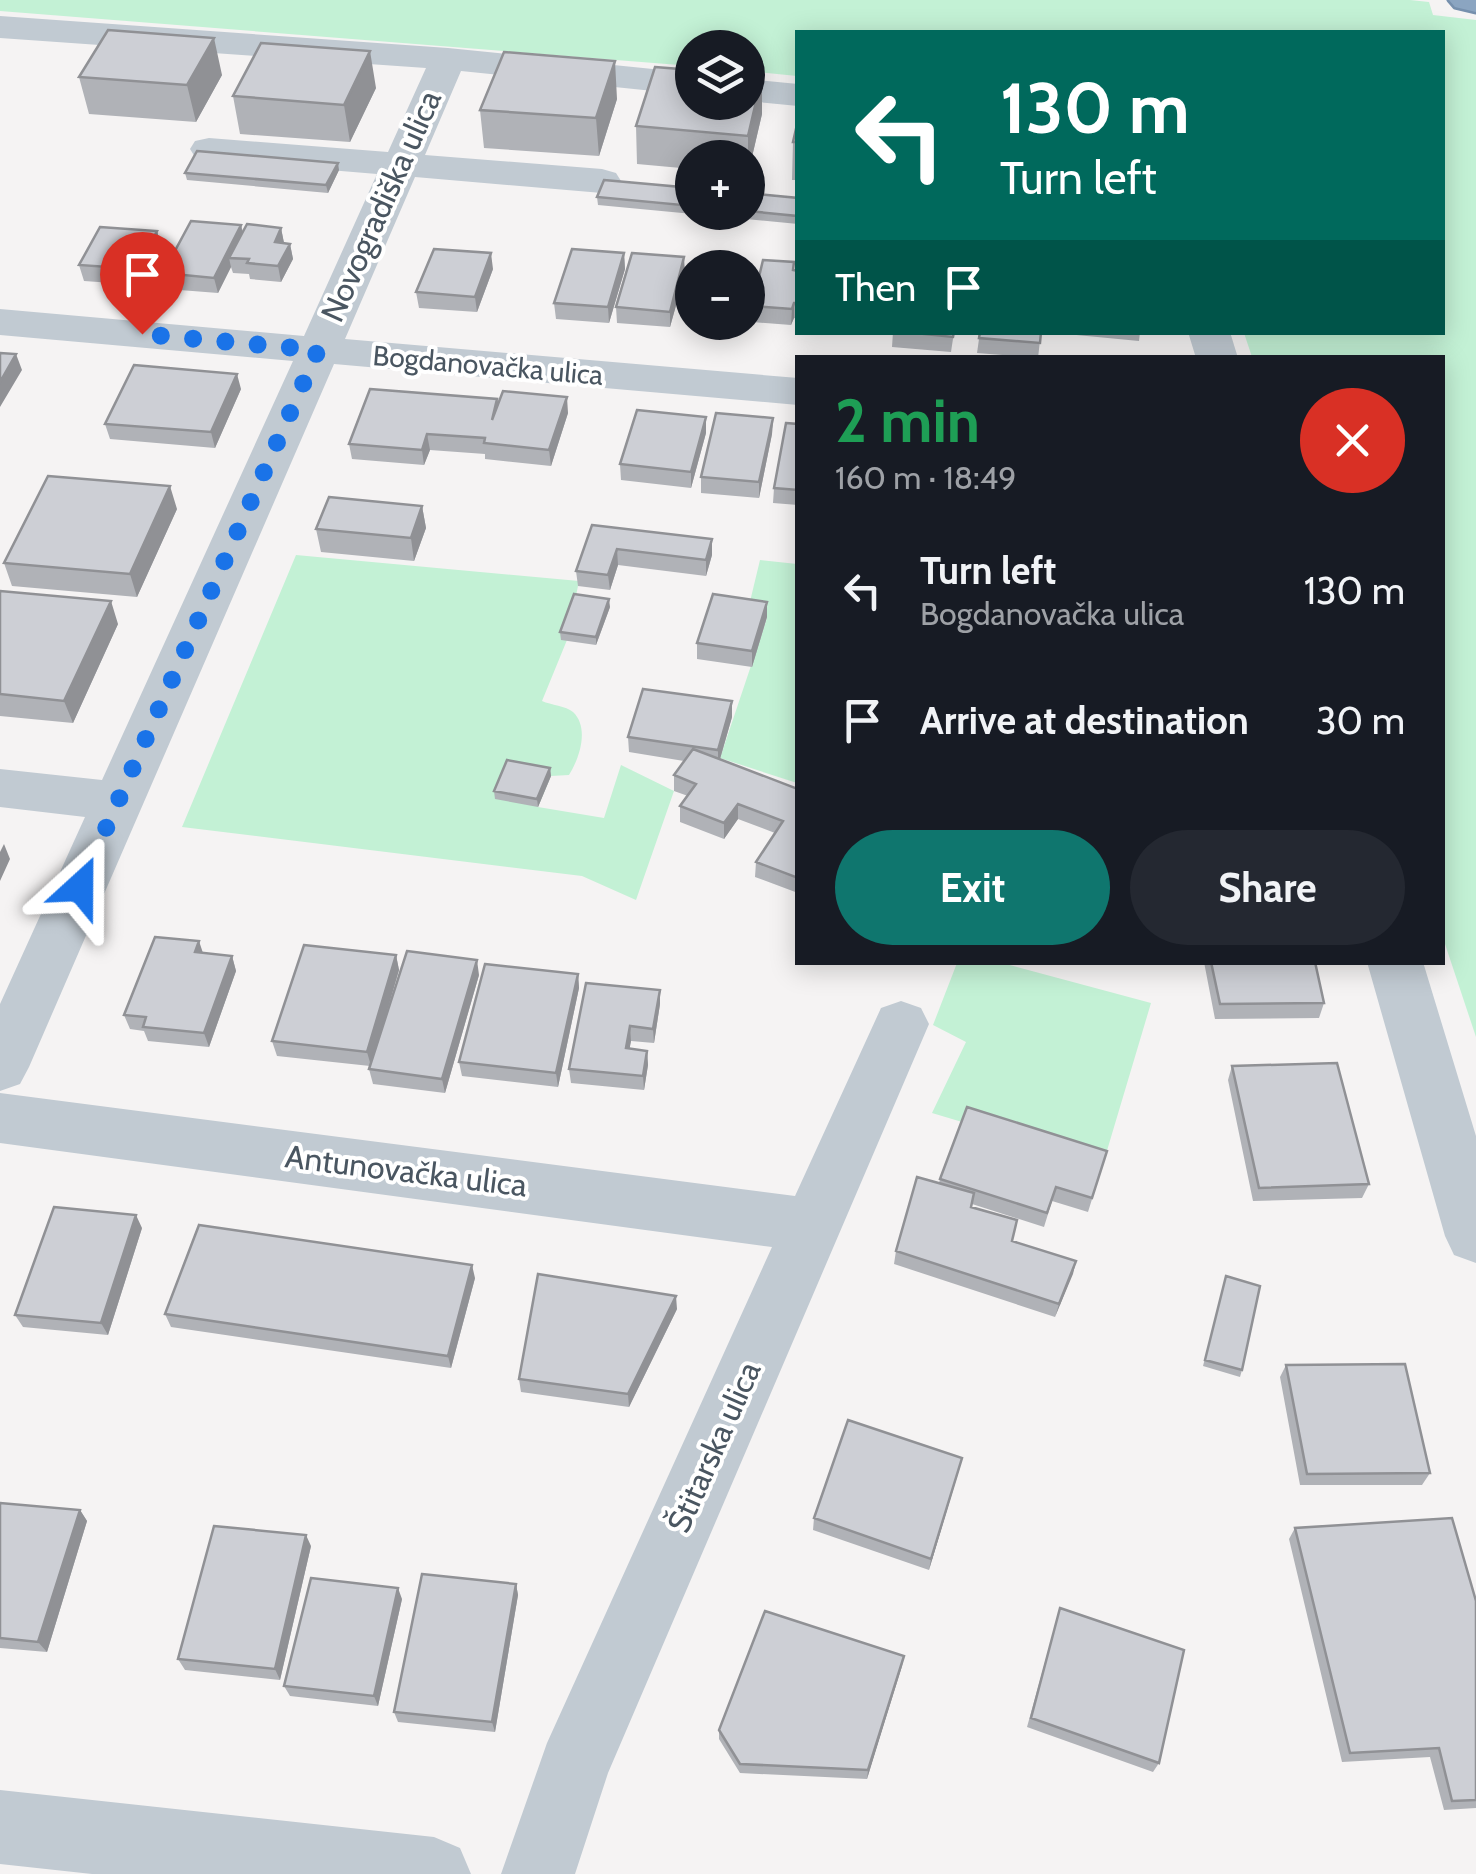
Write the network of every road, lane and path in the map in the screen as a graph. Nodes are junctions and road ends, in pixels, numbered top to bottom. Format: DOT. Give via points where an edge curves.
graph roads {
  1 [pos="1467,0"];
  2 [pos="1476,1"];
  3 [pos="0,27"];
  4 [pos="448,59"];
  5 [pos="675,82"];
  6 [pos="765,91"];
  7 [pos="795,94"];
  8 [pos="209,149"];
  9 [pos="402,163"];
  10 [pos="602,181"];
  11 [pos="0,322"];
  12 [pos="318,350"];
  13 [pos="795,392"];
  14 [pos="0,788"];
  15 [pos="118,801"];
  16 [pos="1396,965"];
  17 [pos="901,1024"];
  18 [pos="0,1067"];
  19 [pos="0,1118"];
  20 [pos="812,1225"];
  21 [pos="1476,1236"];
  22 [pos="0,1827"];
  23 [pos="434,1874"];
  24 [pos="538,1874"];
  1 -- 2 [label="highway"];
  3 -- 4 [label="street"];
  4 -- 5 [label="street"];
  4 -- 9 [label="street, Novogradiška ulica"];
  6 -- 7 [label="street"];
  8 -- 9 [label="street"];
  9 -- 10 [label="street"];
  9 -- 12 [label="street, Novogradiška ulica"];
  11 -- 12 [label="street, Bogdanovačka ulica"];
  12 -- 13 [label="street, Bogdanovačka ulica"];
  12 -- 15 [label="street, Novogradiška ulica"];
  14 -- 15 [label="street"];
  15 -- 18 [label="street, Novogradiška ulica"];
  16 -- 21 [label="street"];
  17 -- 20 [label="street, Štitarska ulica"];
  19 -- 20 [label="street, Antunovačka ulica"];
  20 -- 24 [label="street, Štitarska ulica" via="573,1770"];
  22 -- 23 [label="street"];
}
